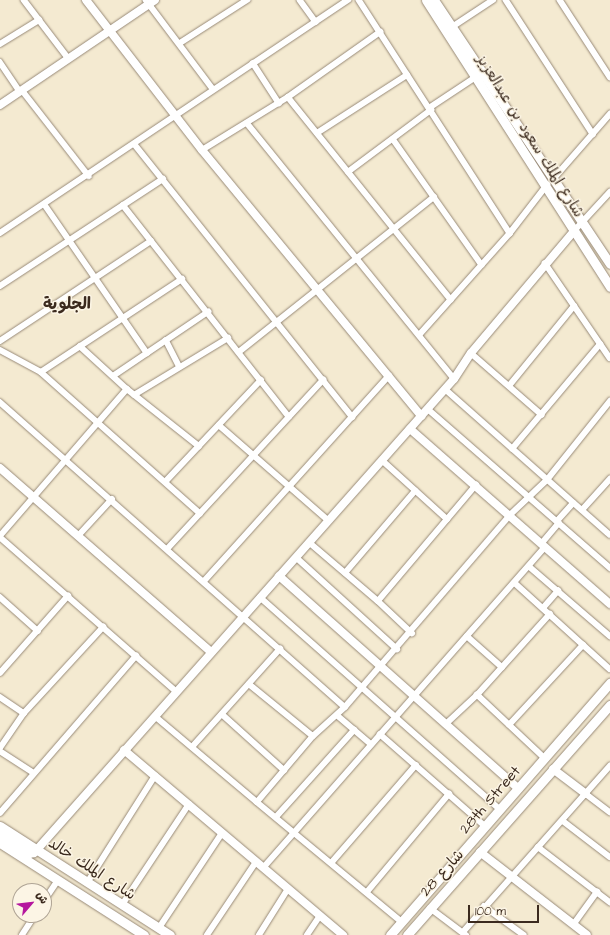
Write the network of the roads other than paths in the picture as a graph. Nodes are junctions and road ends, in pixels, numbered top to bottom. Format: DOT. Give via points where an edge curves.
graph roads {
  1 [pos="24,0"];
  2 [pos="86,0"];
  3 [pos="247,0"];
  4 [pos="300,0"];
  5 [pos="348,0"];
  6 [pos="359,0"];
  7 [pos="426,0"];
  8 [pos="434,0"];
  9 [pos="493,0"];
  10 [pos="506,0"];
  11 [pos="560,0"];
  12 [pos="150,1"];
  13 [pos="39,20"];
  14 [pos="316,22"];
  15 [pos="452,27"];
  16 [pos="109,32"];
  17 [pos="380,32"];
  18 [pos="180,43"];
  19 [pos="0,44"];
  20 [pos="69,59"];
  21 [pos="0,62"];
  22 [pos="253,63"];
  23 [pos="407,74"];
  24 [pos="476,76"];
  25 [pos="610,77"];
  26 [pos="213,90"];
  27 [pos="21,91"];
  28 [pos="288,97"];
  29 [pos="279,103"];
  30 [pos="0,105"];
  31 [pos="430,109"];
  32 [pos="610,114"];
  33 [pos="175,116"];
  34 [pos="247,123"];
  35 [pos="317,133"];
  36 [pos="593,134"];
  37 [pos="393,139"];
  38 [pos="136,146"];
  39 [pos="202,150"];
  40 [pos="348,172"];
  41 [pos="89,176"];
  42 [pos="555,177"];
  43 [pos="163,179"];
  44 [pos="547,185"];
  45 [pos="610,192"];
  46 [pos="434,197"];
  47 [pos="45,204"];
  48 [pos="123,205"];
  49 [pos="584,223"];
  50 [pos="393,229"];
  51 [pos="574,231"];
  52 [pos="510,233"];
  53 [pos="0,234"];
  54 [pos="68,241"];
  55 [pos="151,241"];
  56 [pos="357,257"];
  57 [pos="545,263"];
  58 [pos="610,264"];
  59 [pos="482,265"];
  60 [pos="0,277"];
  61 [pos="95,278"];
  62 [pos="182,279"];
  63 [pos="2,284"];
  64 [pos="610,287"];
  65 [pos="318,290"];
  66 [pos="451,300"];
  67 [pos="574,306"];
  68 [pos="208,312"];
  69 [pos="123,318"];
  70 [pos="276,321"];
  71 [pos="420,334"];
  72 [pos="228,338"];
  73 [pos="166,340"];
  74 [pos="0,341"];
  75 [pos="600,344"];
  76 [pos="80,346"];
  77 [pos="0,350"];
  78 [pos="239,352"];
  79 [pos="147,353"];
  80 [pos="471,353"];
  81 [pos="610,358"];
  82 [pos="180,367"];
  83 [pos="41,372"];
  84 [pos="112,376"];
  85 [pos="389,376"];
  86 [pos="454,379"];
  87 [pos="262,380"];
  88 [pos="323,380"];
  89 [pos="509,386"];
  90 [pos="127,389"];
  91 [pos="445,389"];
  92 [pos="134,394"];
  93 [pos="610,401"];
  94 [pos="0,402"];
  95 [pos="428,409"];
  96 [pos="542,414"];
  97 [pos="421,416"];
  98 [pos="289,417"];
  99 [pos="352,417"];
  100 [pos="99,422"];
  101 [pos="219,425"];
  102 [pos="410,429"];
  103 [pos="199,446"];
  104 [pos="512,449"];
  105 [pos="254,455"];
  106 [pos="68,460"];
  107 [pos="382,460"];
  108 [pos="0,468"];
  109 [pos="610,479"];
  110 [pos="167,480"];
  111 [pos="547,480"];
  112 [pos="476,485"];
  113 [pos="289,486"];
  114 [pos="416,491"];
  115 [pos="530,496"];
  116 [pos="33,497"];
  117 [pos="112,499"];
  118 [pos="573,503"];
  119 [pos="582,510"];
  120 [pos="200,513"];
  121 [pos="509,516"];
  122 [pos="447,519"];
  123 [pos="328,520"];
  124 [pos="558,522"];
  125 [pos="610,535"];
  126 [pos="0,536"];
  127 [pos="78,536"];
  128 [pos="309,542"];
  129 [pos="544,545"];
  130 [pos="168,548"];
  131 [pos="296,557"];
  132 [pos="530,567"];
  133 [pos="610,568"];
  134 [pos="345,573"];
  135 [pos="279,576"];
  136 [pos="205,580"];
  137 [pos="515,583"];
  138 [pos="558,591"];
  139 [pos="68,596"];
  140 [pos="260,597"];
  141 [pos="0,598"];
  142 [pos="378,601"];
  143 [pos="610,604"];
  144 [pos="543,608"];
  145 [pos="550,614"];
  146 [pos="243,617"];
  147 [pos="103,627"];
  148 [pos="38,631"];
  149 [pos="412,633"];
  150 [pos="467,636"];
  151 [pos="610,636"];
  152 [pos="583,645"];
  153 [pos="397,649"];
  154 [pos="280,650"];
  155 [pos="211,652"];
  156 [pos="136,656"];
  157 [pos="382,667"];
  158 [pos="502,667"];
  159 [pos="610,669"];
  160 [pos="0,672"];
  161 [pos="610,683"];
  162 [pos="249,684"];
  163 [pos="363,687"];
  164 [pos="176,691"];
  165 [pos="413,695"];
  166 [pos="477,695"];
  167 [pos="0,698"];
  168 [pos="610,705"];
  169 [pos="345,707"];
  170 [pos="24,713"];
  171 [pos="222,714"];
  172 [pos="155,716"];
  173 [pos="337,716"];
  174 [pos="395,716"];
  175 [pos="446,724"];
  176 [pos="509,725"];
  177 [pos="354,730"];
  178 [pos="380,734"];
  179 [pos="313,736"];
  180 [pos="371,744"];
  181 [pos="192,747"];
  182 [pos="0,748"];
  183 [pos="124,750"];
  184 [pos="0,751"];
  185 [pos="544,758"];
  186 [pos="416,765"];
  187 [pos="610,767"];
  188 [pos="553,769"];
  189 [pos="284,770"];
  190 [pos="34,773"];
  191 [pos="155,776"];
  192 [pos="518,788"];
  193 [pos="449,794"];
  194 [pos="586,794"];
  195 [pos="257,802"];
  196 [pos="189,804"];
  197 [pos="500,808"];
  198 [pos="610,812"];
  199 [pos="0,813"];
  200 [pos="276,817"];
  201 [pos="563,821"];
  202 [pos="0,826"];
  203 [pos="485,826"];
  204 [pos="294,832"];
  205 [pos="222,833"];
  206 [pos="0,835"];
  207 [pos="0,842"];
  208 [pos="538,847"];
  209 [pos="36,850"];
  210 [pos="480,852"];
  211 [pos="610,857"];
  212 [pos="256,862"];
  213 [pos="332,862"];
  214 [pos="264,868"];
  215 [pos="511,876"];
  216 [pos="58,880"];
  217 [pos="87,883"];
  218 [pos="52,889"];
  219 [pos="288,889"];
  220 [pos="367,892"];
  221 [pos="596,892"];
  222 [pos="610,902"];
  223 [pos="122,905"];
  224 [pos="484,906"];
  225 [pos="430,908"];
  226 [pos="320,916"];
  227 [pos="402,922"];
  228 [pos="30,923"];
  229 [pos="573,925"];
  230 [pos="159,928"];
  231 [pos="464,934"];
  232 [pos="22,935"];
  233 [pos="144,935"];
  234 [pos="170,935"];
  235 [pos="207,935"];
  236 [pos="259,935"];
  237 [pos="307,935"];
  238 [pos="343,935"];
  239 [pos="390,935"];
  240 [pos="406,935"];
  241 [pos="524,935"];
  242 [pos="587,935"];
  1 -- 13 [label="street"];
  2 -- 16 [label="street"];
  3 -- 18 [label="street"];
  4 -- 14 [label="street"];
  5 -- 14 [label="street"];
  6 -- 17 [label="street"];
  7 -- 24 [label="main road, شارع الملك سعود بن عبدالعزيز"];
  8 -- 15 [label="main road, شارع الملك سعود بن عبدالعزيز"];
  9 -- 15 [label="street"];
  10 -- 36 [label="street"];
  11 -- 25 [label="street"];
  12 -- 16 [label="street"];
  12 -- 18 [label="street"];
  13 -- 19 [label="street"];
  13 -- 20 [label="street"];
  14 -- 22 [label="street"];
  15 -- 42 [label="main road, شارع الملك سعود بن عبدالعزيز"];
  16 -- 20 [label="street"];
  16 -- 33 [label="street"];
  17 -- 23 [label="street"];
  17 -- 28 [label="street"];
  18 -- 26 [label="street"];
  20 -- 27 [label="street"];
  21 -- 27 [label="street"];
  22 -- 26 [label="street"];
  22 -- 29 [label="street"];
  23 -- 31 [label="street"];
  23 -- 35 [label="street"];
  24 -- 31 [label="street"];
  24 -- 44 [label="main road, شارع الملك سعود بن عبدالعزيز"];
  26 -- 33 [label="street"];
  27 -- 30 [label="street"];
  27 -- 41 [label="street"];
  28 -- 29 [label="street"];
  28 -- 35 [label="street"];
  29 -- 34 [label="street"];
  31 -- 37 [label="street"];
  31 -- 52 [label="street"];
  32 -- 36 [label="street"];
  33 -- 38 [label="street"];
  33 -- 39 [label="street"];
  34 -- 39 [label="street"];
  34 -- 56 [label="street"];
  35 -- 40 [label="street"];
  36 -- 42 [label="street"];
  37 -- 40 [label="street"];
  37 -- 46 [label="street"];
  38 -- 41 [label="street"];
  38 -- 43 [label="street"];
  39 -- 65 [label="street"];
  40 -- 50 [label="street"];
  41 -- 47 [label="street"];
  42 -- 49 [label="main road, شارع الملك سعود بن عبدالعزيز"];
  43 -- 48 [label="street"];
  43 -- 70 [label="street"];
  44 -- 51 [label="main road, شارع الملك سعود بن عبدالعزيز"];
  44 -- 52 [label="street"];
  45 -- 49 [label="street"];
  46 -- 50 [label="street"];
  46 -- 59 [label="street"];
  47 -- 53 [label="street"];
  47 -- 54 [label="street"];
  48 -- 54 [label="street"];
  48 -- 55 [label="street"];
  49 -- 51 [label="street"];
  49 -- 58 [label="main road, شارع الملك سعود بن عبدالعزيز"];
  50 -- 56 [label="street"];
  50 -- 66 [label="street"];
  51 -- 57 [label="street"];
  51 -- 64 [label="main road, شارع الملك سعود بن عبدالعزيز"];
  52 -- 59 [label="street"];
  54 -- 61 [label="street"];
  54 -- 63 [label="street"];
  55 -- 61 [label="street"];
  55 -- 62 [label="street"];
  56 -- 65 [label="street"];
  56 -- 71 [label="street"];
  57 -- 67 [label="street"];
  57 -- 80 [label="street"];
  59 -- 66 [label="street"];
  60 -- 63 [label="street"];
  61 -- 69 [label="street"];
  61 -- 74 [label="street"];
  62 -- 68 [label="street"];
  62 -- 69 [label="street"];
  65 -- 70 [label="street"];
  65 -- 85 [label="street"];
  66 -- 71 [label="street"];
  67 -- 75 [label="street"];
  67 -- 89 [label="street"];
  68 -- 72 [label="street"];
  68 -- 73 [label="street"];
  69 -- 76 [label="street"];
  69 -- 79 [label="street"];
  70 -- 78 [label="street"];
  70 -- 88 [label="street"];
  71 -- 86 [label="street"];
  72 -- 78 [label="street"];
  72 -- 82 [label="street"];
  73 -- 79 [label="street"];
  73 -- 82 [label="street"];
  75 -- 81 [label="street"];
  75 -- 96 [label="street"];
  76 -- 83 [label="street"];
  76 -- 84 [label="street"];
  77 -- 83 [label="street"];
  78 -- 87 [label="street"];
  79 -- 84 [label="street"];
  80 -- 86 [label="street"];
  80 -- 89 [label="street"];
  82 -- 92 [label="street"];
  83 -- 100 [label="street"];
  84 -- 90 [label="street"];
  85 -- 97 [label="street"];
  85 -- 99 [label="street"];
  86 -- 91 [label="street"];
  87 -- 98 [label="street"];
  87 -- 101 [label="street"];
  88 -- 98 [label="street"];
  88 -- 99 [label="street"];
  89 -- 96 [label="street"];
  90 -- 92 [label="street"];
  90 -- 100 [label="street"];
  91 -- 95 [label="street"];
  91 -- 104 [label="street"];
  92 -- 103 [label="street"];
  93 -- 111 [label="street"];
  94 -- 106 [label="street"];
  95 -- 97 [label="street"];
  95 -- 115 [label="street"];
  96 -- 104 [label="street"];
  97 -- 102 [label="street"];
  98 -- 105 [label="street"];
  99 -- 113 [label="street"];
  100 -- 106 [label="street"];
  100 -- 110 [label="street"];
  101 -- 103 [label="street"];
  101 -- 105 [label="street"];
  102 -- 107 [label="street"];
  102 -- 112 [label="street"];
  103 -- 110 [label="street"];
  104 -- 111 [label="street"];
  105 -- 113 [label="street"];
  105 -- 120 [label="street"];
  106 -- 116 [label="street"];
  106 -- 117 [label="street"];
  107 -- 114 [label="street"];
  107 -- 123 [label="street"];
  108 -- 116 [label="street"];
  109 -- 119 [label="street"];
  110 -- 120 [label="street"];
  111 -- 115 [label="street"];
  111 -- 118 [label="street"];
  112 -- 121 [label="street"];
  112 -- 122 [label="street"];
  113 -- 123 [label="street"];
  113 -- 136 [label="street"];
  114 -- 122 [label="street"];
  114 -- 134 [label="street"];
  115 -- 121 [label="street"];
  115 -- 124 [label="street"];
  116 -- 126 [label="street"];
  116 -- 127 [label="street"];
  117 -- 127 [label="street"];
  117 -- 130 [label="street"];
  118 -- 119 [label="street"];
  118 -- 124 [label="street"];
  119 -- 125 [label="street"];
  120 -- 130 [label="street"];
  121 -- 129 [label="street"];
  121 -- 149 [label="street"];
  122 -- 142 [label="street"];
  123 -- 128 [label="street"];
  124 -- 129 [label="street"];
  124 -- 133 [label="street"];
  126 -- 139 [label="street"];
  127 -- 155 [label="street"];
  128 -- 131 [label="street"];
  128 -- 134 [label="street"];
  129 -- 132 [label="street"];
  129 -- 143 [label="street"];
  130 -- 136 [label="street"];
  131 -- 135 [label="street"];
  131 -- 153 [label="street"];
  132 -- 137 [label="street"];
  132 -- 138 [label="street"];
  134 -- 142 [label="street"];
  135 -- 140 [label="street"];
  135 -- 157 [label="street"];
  136 -- 146 [label="street"];
  137 -- 144 [label="street"];
  137 -- 150 [label="street"];
  138 -- 144 [label="street"];
  138 -- 151 [label="street"];
  139 -- 147 [label="street"];
  139 -- 148 [label="street"];
  140 -- 146 [label="street"];
  140 -- 163 [label="street"];
  141 -- 148 [label="street"];
  142 -- 149 [label="street"];
  144 -- 145 [label="street"];
  145 -- 152 [label="street"];
  145 -- 158 [label="street"];
  146 -- 154 [label="street"];
  146 -- 155 [label="street"];
  147 -- 156 [label="street"];
  147 -- 170 [label="street"];
  148 -- 160 [label="street"];
  149 -- 153 [label="street"];
  150 -- 158 [label="street"];
  150 -- 165 [label="street"];
  152 -- 159 [label="street"];
  152 -- 176 [label="street"];
  153 -- 157 [label="street"];
  154 -- 162 [label="street"];
  154 -- 169 [label="street"];
  155 -- 164 [label="street"];
  156 -- 164 [label="street"];
  156 -- 190 [label="street"];
  157 -- 163 [label="street"];
  157 -- 165 [label="street"];
  158 -- 166 [label="street"];
  161 -- 185 [label="main road, 28th Street"];
  162 -- 171 [label="street"];
  162 -- 179 [label="street"];
  163 -- 169 [label="street"];
  163 -- 174 [label="street"];
  164 -- 172 [label="street"];
  165 -- 174 [label="street"];
  165 -- 175 [label="street"];
  166 -- 175 [label="street"];
  166 -- 176 [label="street"];
  167 -- 170 [label="street"];
  168 -- 188 [label="main road, شارع 28"];
  169 -- 173 [label="street"];
  170 -- 182 [label="street"];
  171 -- 181 [label="street"];
  171 -- 189 [label="street"];
  172 -- 181 [label="street"];
  172 -- 183 [label="street"];
  173 -- 177 [label="street"];
  173 -- 179 [label="street"];
  174 -- 178 [label="street"];
  174 -- 197 [label="street"];
  175 -- 192 [label="street"];
  176 -- 185 [label="street"];
  177 -- 180 [label="street"];
  177 -- 200 [label="street"];
  178 -- 180 [label="street"];
  178 -- 186 [label="street"];
  179 -- 189 [label="street"];
  180 -- 204 [label="street"];
  181 -- 195 [label="street"];
  183 -- 191 [label="street"];
  183 -- 209 [label="street"];
  184 -- 190 [label="street"];
  185 -- 192 [label="main road, 28th Street"];
  186 -- 193 [label="street"];
  186 -- 213 [label="street"];
  187 -- 194 [label="street"];
  188 -- 194 [label="street"];
  188 -- 210 [label="main road, شارع 28"];
  189 -- 195 [label="street"];
  190 -- 199 [label="street"];
  191 -- 196 [label="street"];
  191 -- 217 [label="street"];
  192 -- 197 [label="main road, 28th Street"];
  193 -- 203 [label="street"];
  193 -- 220 [label="street"];
  194 -- 198 [label="street"];
  194 -- 201 [label="street"];
  195 -- 200 [label="street"];
  196 -- 205 [label="street"];
  196 -- 223 [label="street"];
  197 -- 203 [label="main road, 28th Street"];
  200 -- 204 [label="street"];
  201 -- 208 [label="street"];
  201 -- 211 [label="street"];
  202 -- 209 [label="main road, شارع الملك خالد"];
  203 -- 227 [label="main road, 28th Street"];
  204 -- 213 [label="street"];
  204 -- 214 [label="street"];
  205 -- 212 [label="street"];
  205 -- 230 [label="street"];
  206 -- 209 [label="street" via="29,854"];
  207 -- 216 [label="main road, شارع الملك خالد"];
  208 -- 215 [label="street"];
  208 -- 221 [label="street"];
  209 -- 217 [label="main road, شارع الملك خالد"];
  210 -- 215 [label="street"];
  210 -- 225 [label="main road, شارع 28"];
  212 -- 214 [label="street"];
  212 -- 235 [label="street"];
  213 -- 220 [label="street"];
  214 -- 219 [label="street"];
  215 -- 224 [label="street"];
  215 -- 229 [label="street"];
  216 -- 218 [label="street"];
  216 -- 233 [label="main road, شارع الملك خالد"];
  217 -- 223 [label="main road, شارع الملك خالد"];
  219 -- 226 [label="street"];
  219 -- 236 [label="street"];
  220 -- 227 [label="street"];
  221 -- 222 [label="street"];
  221 -- 229 [label="street"];
  223 -- 230 [label="main road, شارع الملك خالد"];
  224 -- 231 [label="street"];
  224 -- 241 [label="street"];
  225 -- 231 [label="street"];
  225 -- 240 [label="main road, شارع 28"];
  226 -- 237 [label="street"];
  226 -- 238 [label="street"];
  227 -- 239 [label="main road, 28th Street"];
  228 -- 232 [label="street"];
  229 -- 242 [label="street"];
  230 -- 234 [label="main road, شارع الملك خالد"];
}
